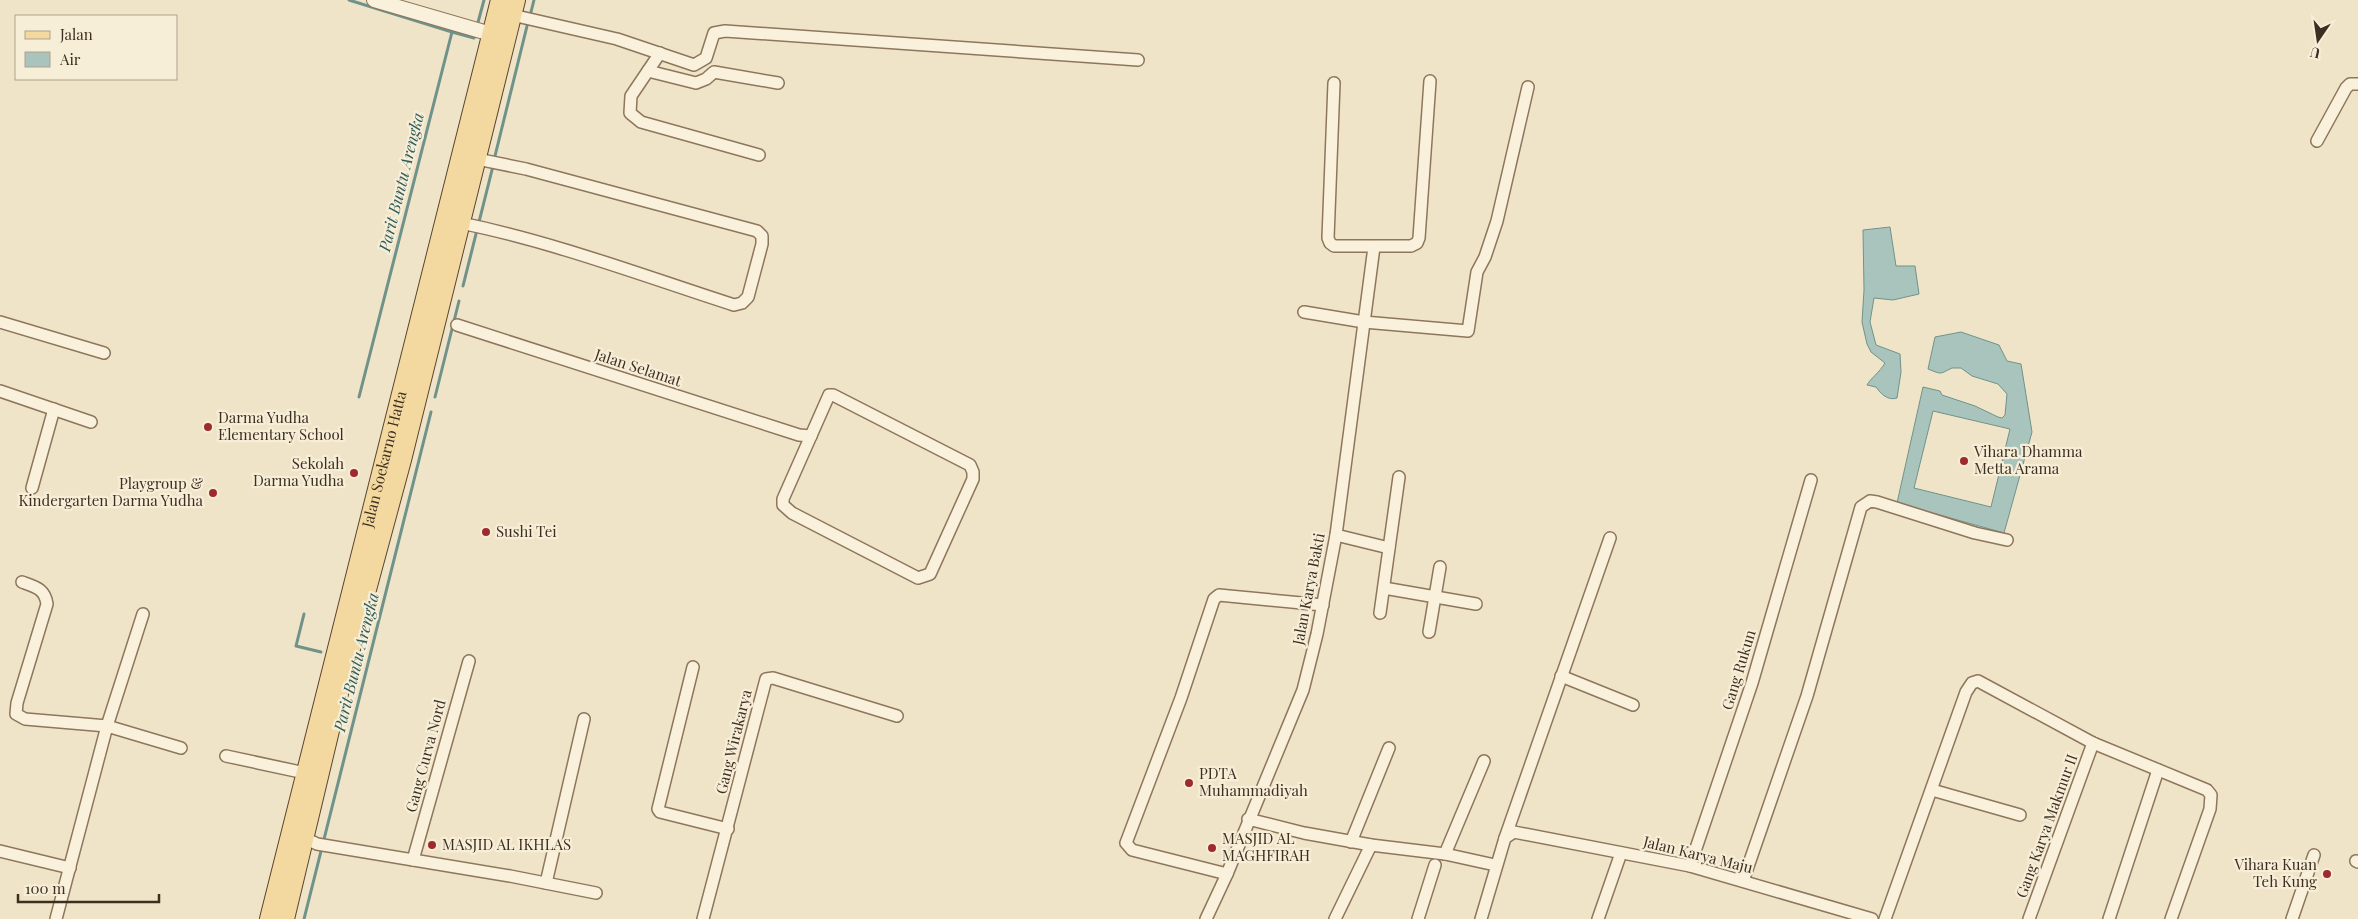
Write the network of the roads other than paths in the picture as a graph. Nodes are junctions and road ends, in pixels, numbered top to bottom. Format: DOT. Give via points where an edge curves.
graph roads {
  1 [pos="374,0"];
  2 [pos="500,0"];
  3 [pos="522,13"];
  4 [pos="482,32"];
  5 [pos="660,53"];
  6 [pos="1138,60"];
  7 [pos="648,71"];
  8 [pos="1430,81"];
  9 [pos="778,83"];
  10 [pos="1334,83"];
  11 [pos="2358,84"];
  12 [pos="1528,87"];
  13 [pos="2317,141"];
  14 [pos="759,155"];
  15 [pos="488,161"];
  16 [pos="472,225"];
  17 [pos="1374,247"];
  18 [pos="442,263"];
  19 [pos="1304,312"];
  20 [pos="0,322"];
  21 [pos="1364,322"];
  22 [pos="457,325"];
  23 [pos="104,353"];
  24 [pos="0,391"];
  25 [pos="54,409"];
  26 [pos="91,422"];
  27 [pos="811,436"];
  28 [pos="1398,477"];
  29 [pos="1811,480"];
  30 [pos="32,488"];
  31 [pos="1336,535"];
  32 [pos="1610,538"];
  33 [pos="2007,540"];
  34 [pos="1389,548"];
  35 [pos="1440,567"];
  36 [pos="22,582"];
  37 [pos="1384,588"];
  38 [pos="1435,597"];
  39 [pos="1476,604"];
  40 [pos="1322,605"];
  41 [pos="1380,613"];
  42 [pos="143,614"];
  43 [pos="1429,632"];
  44 [pos="469,661"];
  45 [pos="693,667"];
  46 [pos="1561,676"];
  47 [pos="1633,705"];
  48 [pos="897,716"];
  49 [pos="584,719"];
  50 [pos="107,726"];
  51 [pos="2093,743"];
  52 [pos="182,748"];
  53 [pos="1389,748"];
  54 [pos="226,756"];
  55 [pos="1484,761"];
  56 [pos="2158,770"];
  57 [pos="305,773"];
  58 [pos="1932,790"];
  59 [pos="2020,815"];
  60 [pos="1248,820"];
  61 [pos="728,829"];
  62 [pos="1509,835"];
  63 [pos="311,841"];
  64 [pos="1351,842"];
  65 [pos="1371,845"];
  66 [pos="0,851"];
  67 [pos="1621,853"];
  68 [pos="1445,854"];
  69 [pos="2314,855"];
  70 [pos="413,860"];
  71 [pos="1435,865"];
  72 [pos="1495,865"];
  73 [pos="1690,866"];
  74 [pos="70,868"];
  75 [pos="1227,874"];
  76 [pos="1743,881"];
  77 [pos="546,883"];
  78 [pos="596,893"];
  79 [pos="56,919"];
  80 [pos="269,919"];
  81 [pos="285,919"];
  82 [pos="703,919"];
  83 [pos="1206,919"];
  84 [pos="1335,919"];
  85 [pos="1418,919"];
  86 [pos="1481,919"];
  87 [pos="1598,919"];
  88 [pos="1872,919"];
  89 [pos="1885,919"];
  90 [pos="2029,919"];
  91 [pos="2109,919"];
  92 [pos="2171,919"];
  93 [pos="2292,919"];
  1 -- 4 [label="street"];
  2 -- 4 [label="main road, Jalan Soekarno Hatta"];
  3 -- 5 [label="street"];
  3 -- 15 [label="main road, Jalan Soekarno Hatta"];
  4 -- 18 [label="main road, Jalan Soekarno Hatta"];
  5 -- 6 [label="street" via="698,64 706,58 714,33 725,31"];
  5 -- 7 [label="street"];
  7 -- 9 [label="street" via="696,83 714,72"];
  7 -- 14 [label="street" via="631,96 630,113 641,122"];
  8 -- 17 [label="street" via="1419,238 1412,246"];
  10 -- 17 [label="street" via="1328,238 1334,246"];
  11 -- 13 [label="street" via="2350,84 2346,88"];
  12 -- 21 [label="street" via="1497,221 1477,272 1469,330"];
  15 -- 16 [label="main road, Jalan Soekarno Hatta"];
  15 -- 16 [label="street" via="757,231 762,236 762,244 748,297 734,305 593,259"];
  16 -- 18 [label="main road, Jalan Soekarno Hatta"];
  17 -- 21 [label="street, Jalan Karya Bakti"];
  18 -- 57 [label="main road, Jalan Soekarno Hatta" via="406,382"];
  18 -- 63 [label="main road, Jalan Soekarno Hatta" via="402,460 338,698"];
  19 -- 21 [label="street"];
  20 -- 23 [label="street"];
  21 -- 31 [label="street, Jalan Karya Bakti"];
  22 -- 27 [label="street, Jalan Selamat" via="799,435"];
  24 -- 25 [label="street"];
  25 -- 26 [label="street"];
  25 -- 30 [label="street"];
  27 -- 27 [label="street" via="825,400 833,395 970,465 973,478 930,574 918,578 787,510 783,499"];
  28 -- 34 [label="street"];
  29 -- 73 [label="street, Gang Rukun" via="1759,660"];
  31 -- 34 [label="street"];
  31 -- 40 [label="street, Jalan Karya Bakti"];
  32 -- 46 [label="street"];
  33 -- 76 [label="street" via="1877,502 1870,501 1862,508 1807,696"];
  34 -- 37 [label="street"];
  35 -- 38 [label="street"];
  36 -- 50 [label="street" via="42,589 47,604 16,714 25,719"];
  37 -- 38 [label="street"];
  37 -- 41 [label="street"];
  38 -- 39 [label="street"];
  38 -- 43 [label="street"];
  40 -- 60 [label="street, Jalan Karya Bakti" via="1303,690"];
  40 -- 75 [label="street" via="1219,595 1214,598 1181,698 1126,843 1132,850"];
  42 -- 50 [label="street"];
  44 -- 70 [label="street, Gang Curva Nord"];
  45 -- 61 [label="street" via="658,809"];
  46 -- 47 [label="street"];
  46 -- 62 [label="street"];
  48 -- 61 [label="street, Gang Wirakarya" via="773,678 766,679"];
  49 -- 77 [label="street"];
  50 -- 52 [label="street"];
  50 -- 74 [label="street"];
  51 -- 56 [label="street"];
  51 -- 58 [label="street" via="1978,680 1966,692"];
  51 -- 90 [label="street, Gang Karya Makmur II"];
  53 -- 64 [label="street"];
  54 -- 57 [label="street"];
  55 -- 68 [label="street"];
  56 -- 91 [label="street"];
  56 -- 92 [label="street" via="2207,790 2212,801"];
  57 -- 80 [label="main road, Jalan Soekarno Hatta"];
  58 -- 59 [label="street"];
  58 -- 89 [label="street"];
  60 -- 64 [label="street"];
  60 -- 75 [label="street, Jalan Karya Bakti"];
  61 -- 82 [label="street, Gang Wirakarya"];
  62 -- 67 [label="street, Jalan Karya Maju"];
  62 -- 72 [label="street"];
  63 -- 70 [label="street"];
  63 -- 81 [label="main road, Jalan Soekarno Hatta"];
  64 -- 65 [label="street"];
  65 -- 68 [label="street"];
  65 -- 84 [label="street"];
  66 -- 74 [label="street"];
  67 -- 73 [label="street, Jalan Karya Maju"];
  67 -- 87 [label="street"];
  68 -- 72 [label="street"];
  69 -- 93 [label="street"];
  70 -- 77 [label="street"];
  71 -- 85 [label="street"];
  72 -- 86 [label="street"];
  73 -- 76 [label="street, Jalan Karya Maju"];
  74 -- 79 [label="street"];
  75 -- 83 [label="street, Jalan Karya Bakti"];
  76 -- 88 [label="street, Jalan Karya Maju"];
  77 -- 78 [label="street"];
}
